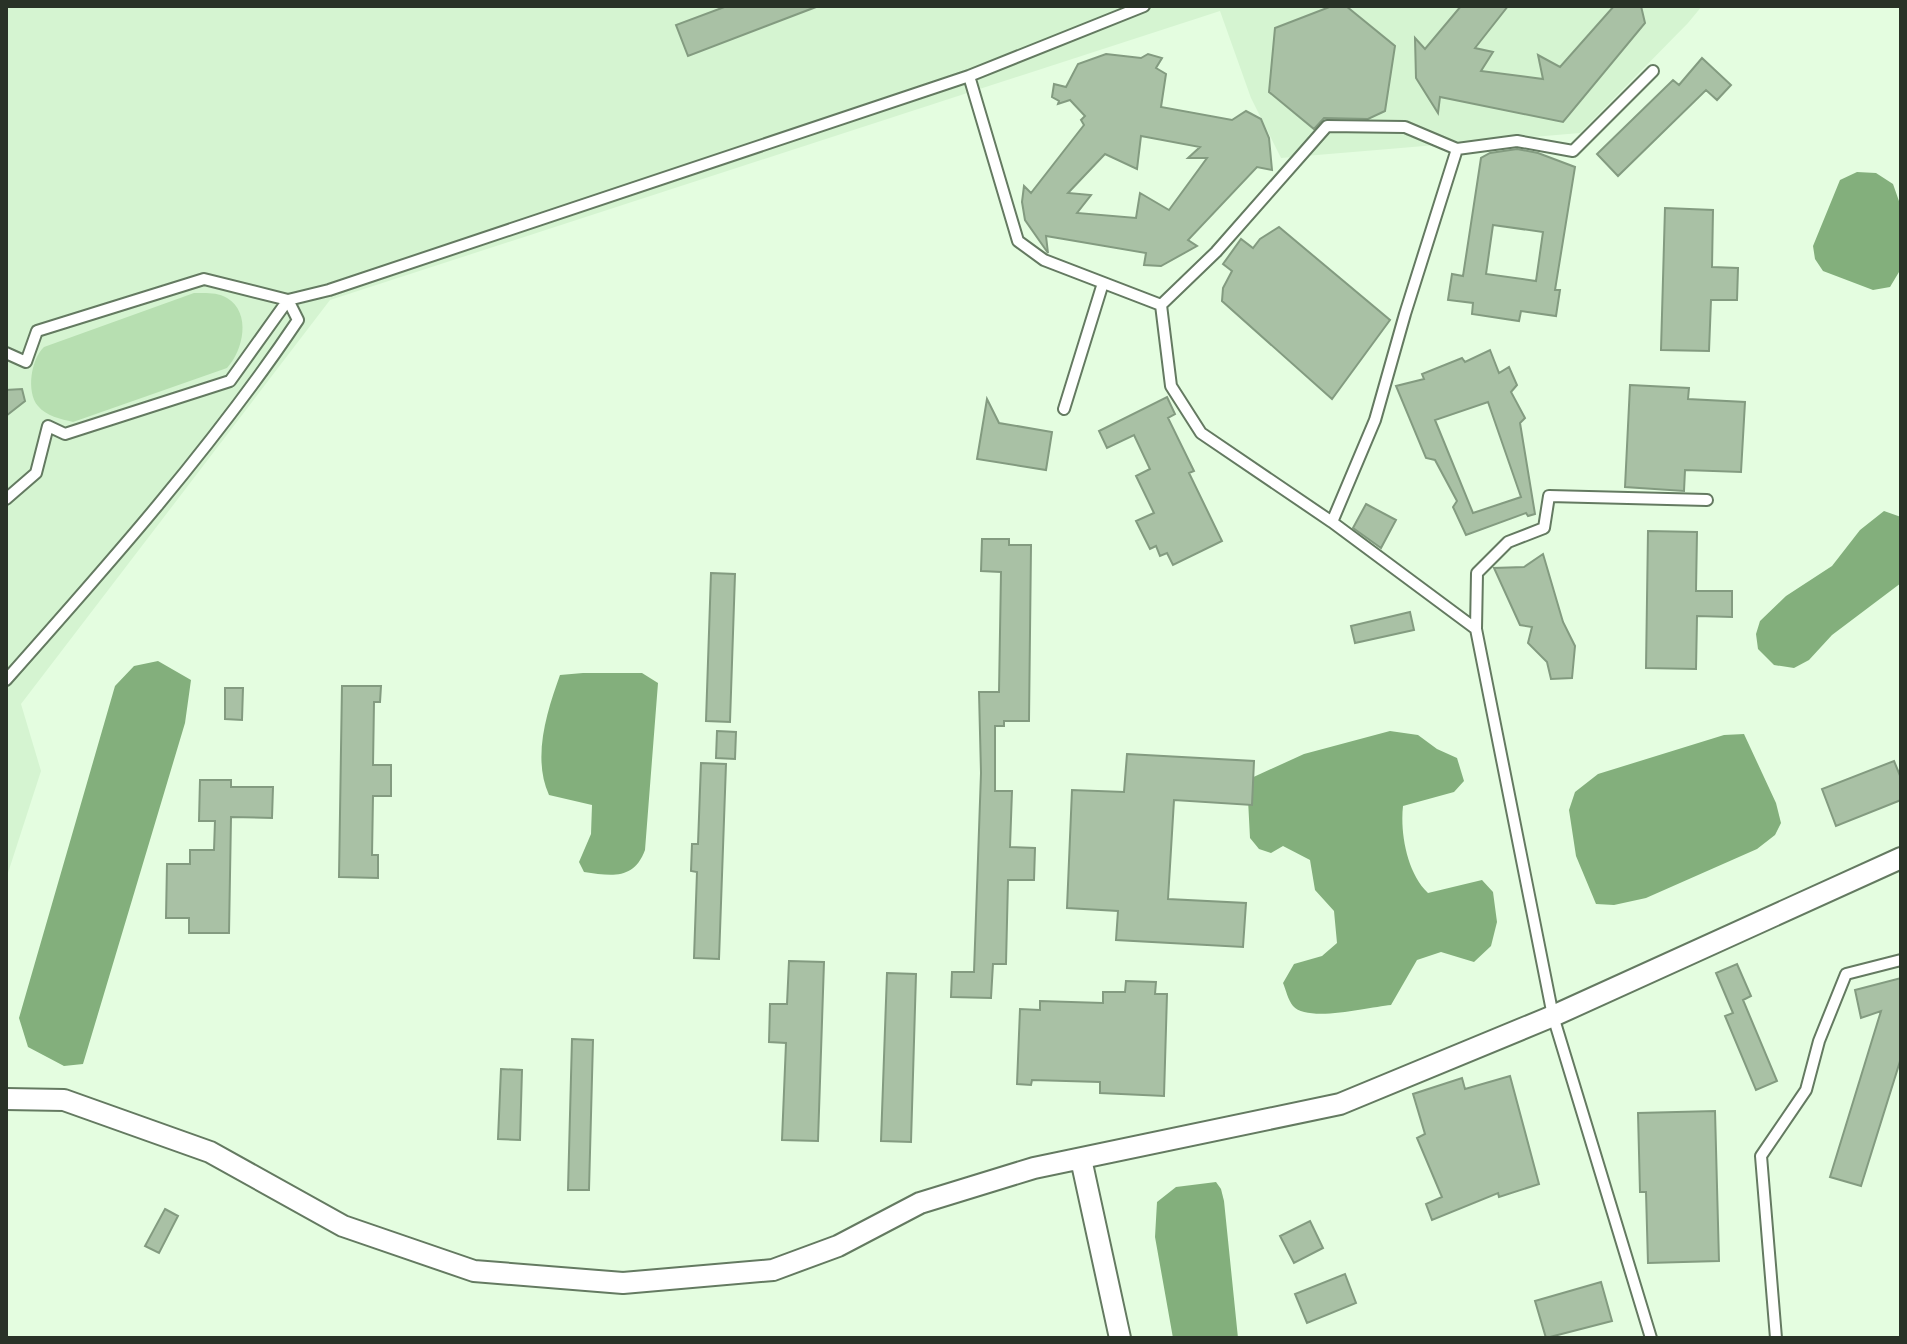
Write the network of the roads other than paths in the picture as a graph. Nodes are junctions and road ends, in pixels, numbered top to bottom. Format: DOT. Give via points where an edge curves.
graph roads {
  1 [pos="1144,6"];
  2 [pos="1653,71"];
  3 [pos="969,76"];
  4 [pos="1457,149"];
  5 [pos="1103,283"];
  6 [pos="288,300"];
  7 [pos="1161,305"];
  8 [pos="6,353"];
  9 [pos="1064,409"];
  10 [pos="6,499"];
  11 [pos="1707,500"];
  12 [pos="1332,522"];
  13 [pos="1476,629"];
  14 [pos="6,680"];
  15 [pos="1901,858"];
  16 [pos="1901,960"];
  17 [pos="1553,1016"];
  18 [pos="6,1099"];
  19 [pos="1081,1159"];
  20 [pos="1120,1338"];
  21 [pos="1651,1338"];
  22 [pos="1776,1338"];
  1 -- 3 [label="lane"];
  2 -- 4 [label="lane" via="1573,151 1517,141"];
  3 -- 5 [label="lane" via="1018,241 1044,260"];
  3 -- 6 [label="lane"];
  4 -- 7 [label="lane" via="1405,127 1327,126 1216,252"];
  4 -- 12 [label="lane" via="1375,420"];
  5 -- 7 [label="lane"];
  5 -- 9 [label="lane"];
  6 -- 8 [label="lane" via="204,279 37,331 26,362"];
  6 -- 10 [label="lane" via="230,381 65,434 48,426 36,473"];
  6 -- 14 [label="lane" via="298,320 249,393 111,563"];
  7 -- 12 [label="lane" via="1171,386 1201,433"];
  11 -- 13 [label="lane" via="1549,496 1544,528 1508,542 1477,573"];
  12 -- 13 [label="lane"];
  13 -- 17 [label="lane"];
  15 -- 17 [label="street"];
  16 -- 22 [label="lane" via="1846,974 1806,1090 1761,1156"];
  17 -- 19 [label="street" via="1340,1104"];
  17 -- 21 [label="lane"];
  18 -- 19 [label="street" via="64,1100 210,1152 343,1226 474,1271 623,1283 773,1270 838,1246 920,1203"];
  19 -- 20 [label="street"];
}
